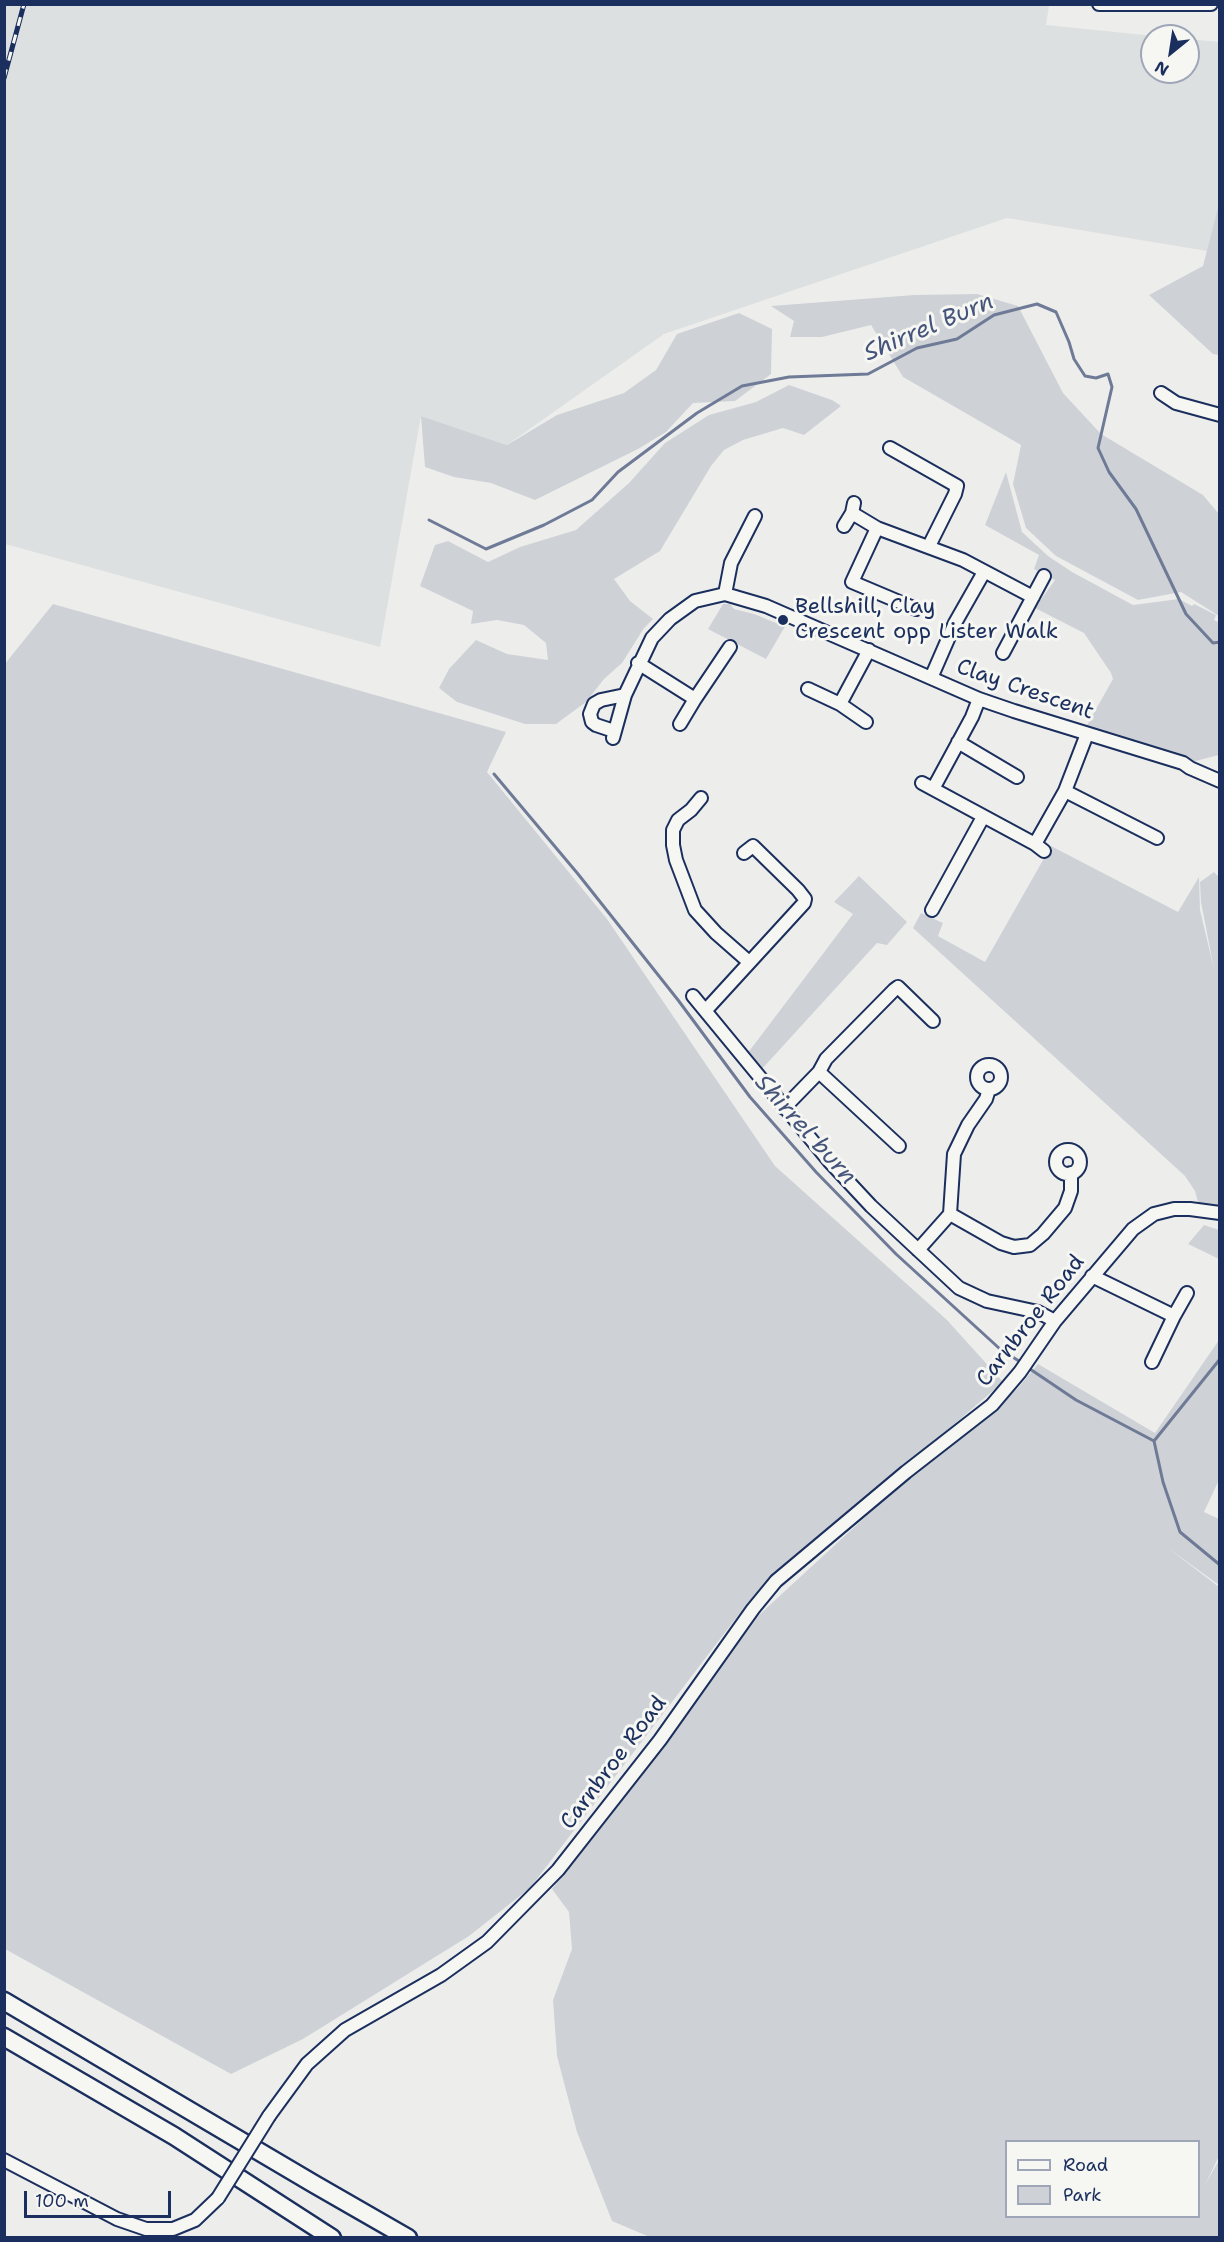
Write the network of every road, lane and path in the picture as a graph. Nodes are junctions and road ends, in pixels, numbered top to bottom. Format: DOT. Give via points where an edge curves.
graph roads {
  1 [pos="1099,4"];
  2 [pos="1211,4"];
  3 [pos="1161,393"];
  4 [pos="1220,415"];
  5 [pos="890,448"];
  6 [pos="755,516"];
  7 [pos="844,526"];
  8 [pos="877,528"];
  9 [pos="929,546"];
  10 [pos="984,572"];
  11 [pos="1044,576"];
  12 [pos="725,594"];
  13 [pos="1034,597"];
  14 [pos="916,609"];
  15 [pos="730,647"];
  16 [pos="869,650"];
  17 [pos="1003,652"];
  18 [pos="638,663"];
  19 [pos="931,678"];
  20 [pos="808,689"];
  21 [pos="625,694"];
  22 [pos="695,699"];
  23 [pos="979,699"];
  24 [pos="840,704"];
  25 [pos="866,722"];
  26 [pos="680,724"];
  27 [pos="1087,734"];
  28 [pos="958,742"];
  29 [pos="1017,777"];
  30 [pos="1220,781"];
  31 [pos="1065,791"];
  32 [pos="701,798"];
  33 [pos="984,817"];
  34 [pos="1157,838"];
  35 [pos="744,853"];
  36 [pos="932,910"];
  37 [pos="750,962"];
  38 [pos="693,996"];
  39 [pos="706,1010"];
  40 [pos="933,1021"];
  41 [pos="819,1072"];
  42 [pos="989,1089"];
  43 [pos="784,1108"];
  44 [pos="899,1146"];
  45 [pos="1071,1173"];
  46 [pos="1220,1213"];
  47 [pos="950,1214"];
  48 [pos="918,1250"];
  49 [pos="1092,1276"];
  50 [pos="1186,1293"];
  51 [pos="1174,1316"];
  52 [pos="1055,1322"];
  53 [pos="1152,1362"];
  54 [pos="4,2001"];
  55 [pos="4,2037"];
  56 [pos="4,2160"];
  57 [pos="314,2184"];
  58 [pos="332,2238"];
  59 [pos="393,2238"];
  60 [pos="408,2238"];
  1 -- 2 [label="street"];
  3 -- 4 [label="street" via="1176,404"];
  5 -- 9 [label="street" via="957,486"];
  6 -- 12 [label="street" via="730,564"];
  7 -- 8 [label="street" via="853,508"];
  8 -- 9 [label="street"];
  8 -- 14 [label="street" via="852,582"];
  9 -- 10 [label="street"];
  10 -- 13 [label="street"];
  10 -- 19 [label="street" via="955,623"];
  11 -- 13 [label="street"];
  12 -- 16 [label="street, Clay Crescent" via="766,606"];
  12 -- 18 [label="street, Clay Crescent" via="694,601 670,619 652,638"];
  13 -- 17 [label="street"];
  15 -- 22 [label="street"];
  16 -- 19 [label="street, Clay Crescent"];
  16 -- 24 [label="street"];
  18 -- 21 [label="street, Clay Crescent"];
  18 -- 22 [label="street"];
  19 -- 23 [label="street, Clay Crescent"];
  20 -- 24 [label="street"];
  21 -- 21 [label="street, Clay Crescent" via="614,735 592,722 594,704"];
  22 -- 26 [label="street"];
  23 -- 27 [label="street, Clay Crescent"];
  23 -- 28 [label="street"];
  24 -- 25 [label="street"];
  27 -- 30 [label="street, Clay Crescent" via="1182,763"];
  27 -- 31 [label="street"];
  28 -- 29 [label="street"];
  28 -- 33 [label="street" via="928,786"];
  31 -- 33 [label="street" via="1039,848"];
  31 -- 34 [label="street"];
  32 -- 37 [label="street" via="673,830 676,860 695,910"];
  33 -- 36 [label="street"];
  35 -- 37 [label="street" via="753,846 805,898 802,907"];
  37 -- 39 [label="street"];
  38 -- 39 [label="street"];
  39 -- 43 [label="street"];
  40 -- 41 [label="street" via="898,987 826,1059"];
  41 -- 43 [label="street"];
  41 -- 44 [label="street"];
  42 -- 47 [label="street" via="954,1154"];
  43 -- 48 [label="street" via="871,1206"];
  45 -- 47 [label="street" via="1071,1191 1065,1208 1030,1245 1014,1247 1001,1243"];
  46 -- 49 [label="street, Carnbroe Road" via="1174,1209 1154,1214 1133,1229"];
  47 -- 48 [label="street"];
  48 -- 52 [label="street" via="967,1293 1038,1312"];
  49 -- 51 [label="street"];
  49 -- 52 [label="street, Carnbroe Road"];
  50 -- 51 [label="street"];
  51 -- 53 [label="street"];
  52 -- 56 [label="street, Carnbroe Road, bridge" via="992,1405 776,1581 660,1740 558,1870 487,1942 441,1975 345,2030 307,2064 268,2116 218,2198 195,2220 173,2229 146,2229 117,2219"];
  54 -- 57 [label="highway"];
  55 -- 58 [label="highway" via="174,2136"];
  57 -- 59 [label="highway"];
  57 -- 60 [label="highway"];
}
